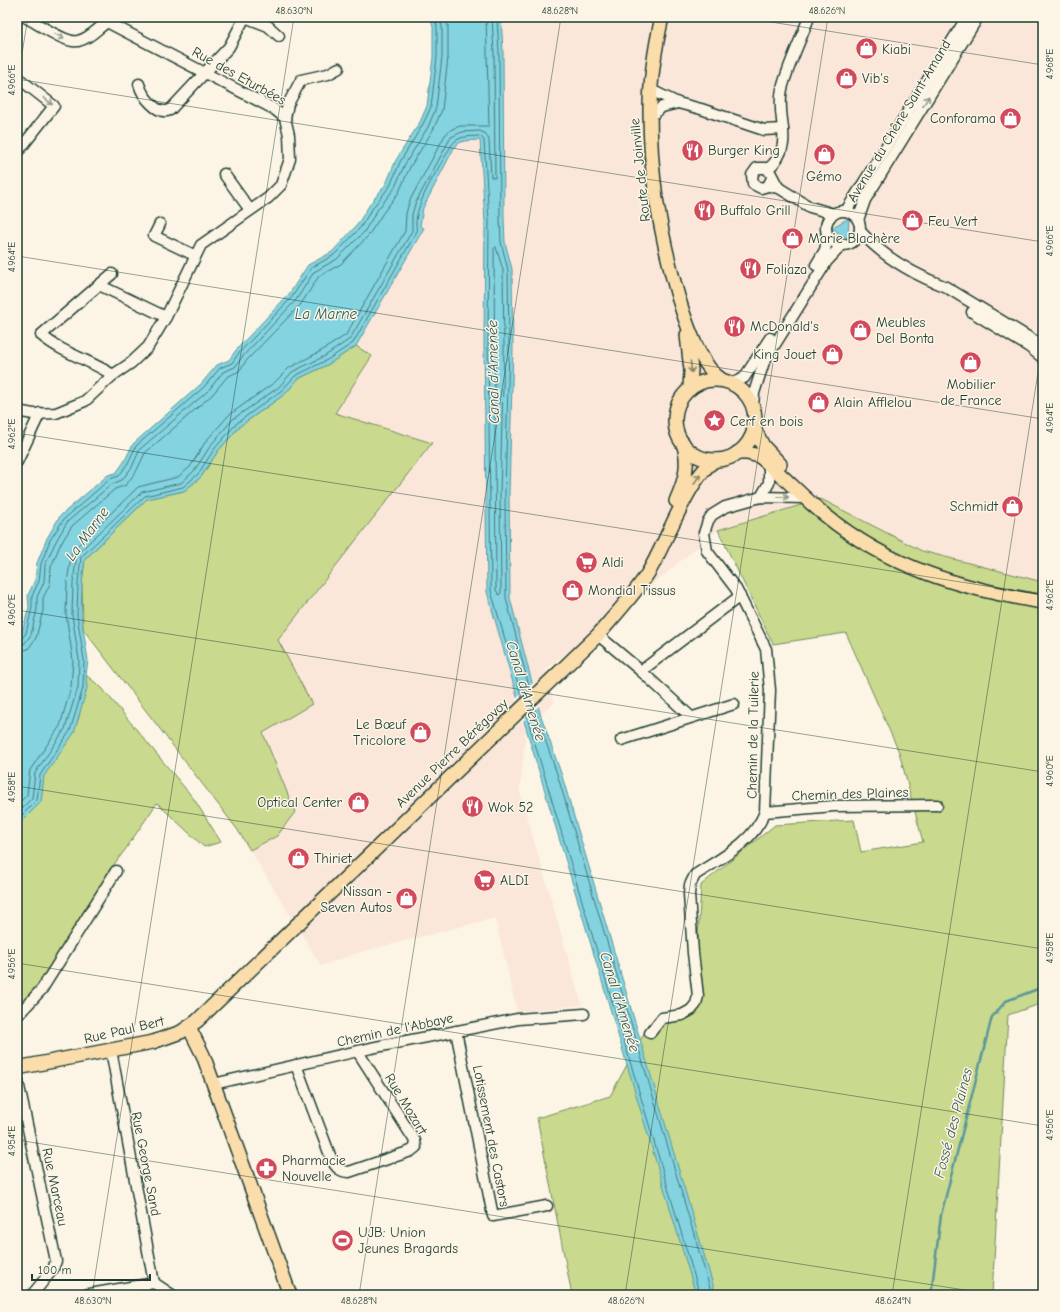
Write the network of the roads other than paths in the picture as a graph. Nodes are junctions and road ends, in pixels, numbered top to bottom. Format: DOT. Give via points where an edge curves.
graph roads {
  1 [pos="25,17"];
  2 [pos="245,17"];
  3 [pos="662,17"];
  4 [pos="809,17"];
  5 [pos="967,17"];
  6 [pos="978,17"];
  7 [pos="108,20"];
  8 [pos="278,36"];
  9 [pos="339,68"];
  10 [pos="206,73"];
  11 [pos="17,77"];
  12 [pos="139,84"];
  13 [pos="651,90"];
  14 [pos="678,103"];
  15 [pos="285,118"];
  16 [pos="650,118"];
  17 [pos="783,129"];
  18 [pos="17,153"];
  19 [pos="224,174"];
  20 [pos="810,207"];
  21 [pos="250,210"];
  22 [pos="846,212"];
  23 [pos="834,214"];
  24 [pos="858,220"];
  25 [pos="160,224"];
  26 [pos="827,225"];
  27 [pos="860,231"];
  28 [pos="828,236"];
  29 [pos="852,242"];
  30 [pos="842,245"];
  31 [pos="875,248"];
  32 [pos="194,255"];
  33 [pos="112,274"];
  34 [pos="929,280"];
  35 [pos="99,285"];
  36 [pos="166,318"];
  37 [pos="685,318"];
  38 [pos="1043,346"];
  39 [pos="1043,358"];
  40 [pos="113,375"];
  41 [pos="727,382"];
  42 [pos="690,389"];
  43 [pos="753,407"];
  44 [pos="17,411"];
  45 [pos="40,414"];
  46 [pos="754,428"];
  47 [pos="683,443"];
  48 [pos="738,453"];
  49 [pos="716,460"];
  50 [pos="17,462"];
  51 [pos="769,465"];
  52 [pos="761,497"];
  53 [pos="804,498"];
  54 [pos="740,596"];
  55 [pos="1043,597"];
  56 [pos="628,598"];
  57 [pos="1043,602"];
  58 [pos="598,635"];
  59 [pos="640,671"];
  60 [pos="734,704"];
  61 [pos="691,717"];
  62 [pos="621,740"];
  63 [pos="937,806"];
  64 [pos="765,812"];
  65 [pos="116,871"];
  66 [pos="294,928"];
  67 [pos="584,1014"];
  68 [pos="17,1016"];
  69 [pos="189,1027"];
  70 [pos="456,1031"];
  71 [pos="650,1033"];
  72 [pos="111,1050"];
  73 [pos="358,1052"];
  74 [pos="296,1065"];
  75 [pos="17,1068"];
  76 [pos="17,1077"];
  77 [pos="213,1084"];
  78 [pos="547,1206"];
  79 [pos="154,1283"];
  80 [pos="32,1295"];
  81 [pos="84,1295"];
  82 [pos="172,1295"];
  83 [pos="290,1295"];
  1 -- 7 [label="street, Rue des Eturbées, one-way" via="67,40 78,41 92,34"];
  2 -- 8 [label="street" via="268,26"];
  2 -- 10 [label="street" via="230,47"];
  3 -- 13 [label="main road, Route de Joinville"];
  4 -- 17 [label="street" via="783,86"];
  5 -- 22 [label="street, Avenue du Chêne Saint-Amand"];
  24 -- 6 [label="street, Avenue du Chêne Saint-Amand, one-way" via="865,200"];
  7 -- 10 [label="street, Rue des Eturbées"];
  9 -- 15 [label="street" via="328,74 301,80 288,104"];
  10 -- 12 [label="street" via="175,106 167,111 158,109 143,94"];
  10 -- 15 [label="street, Rue des Eturbées" via="274,109"];
  11 -- 18 [label="street, one-way" via="54,106"];
  13 -- 14 [label="street"];
  13 -- 16 [label="main road, Route de Joinville"];
  14 -- 16 [label="street" via="662,107"];
  14 -- 17 [label="street" via="764,130"];
  15 -- 21 [label="street, Rue des Eturbées" via="289,135 289,167 276,191"];
  16 -- 37 [label="main road, Route de Joinville" via="660,216"];
  17 -- 20 [label="street" via="783,149 769,178 779,188"];
  19 -- 21 [label="street"];
  20 -- 23 [label="street"];
  20 -- 26 [label="street"];
  21 -- 32 [label="street, Rue des Eturbées" via="205,241"];
  22 -- 23 [label="street"];
  22 -- 24 [label="street"];
  23 -- 26 [label="street"];
  24 -- 27 [label="street"];
  25 -- 32 [label="street" via="154,236"];
  26 -- 28 [label="street"];
  27 -- 29 [label="street" via="856,240"];
  27 -- 31 [label="street"];
  28 -- 30 [label="street"];
  28 -- 41 [label="street" via="821,257 749,372 744,378"];
  29 -- 30 [label="street"];
  29 -- 31 [label="street"];
  30 -- 43 [label="street" via="827,261 764,362 754,393"];
  31 -- 34 [label="street"];
  32 -- 36 [label="street, Rue des Eturbées"];
  33 -- 35 [label="street"];
  34 -- 38 [label="street" via="946,287"];
  34 -- 39 [label="street" via="942,293"];
  35 -- 36 [label="street"];
  35 -- 40 [label="street" via="41,335 51,343"];
  36 -- 40 [label="street, Rue des Eturbées" via="148,347"];
  37 -- 41 [label="main road" via="704,362 712,372"];
  37 -- 42 [label="main road, one-way" via="691,370"];
  40 -- 45 [label="street, Rue des Eturbées" via="85,401 56,413"];
  41 -- 42 [label="main road" via="708,380"];
  41 -- 43 [label="main road" via="745,393"];
  42 -- 47 [label="main road" via="681,399 676,415 677,432"];
  43 -- 46 [label="main road"];
  44 -- 45 [label="street, Rue des Eturbées"];
  45 -- 50 [label="street"];
  46 -- 48 [label="main road" via="748,442"];
  46 -- 55 [label="main road" via="758,439 768,452 814,498 869,538 938,572 996,589"];
  47 -- 49 [label="main road" via="701,457"];
  47 -- 56 [label="main road" via="687,470 681,489"];
  48 -- 49 [label="main road" via="729,458"];
  48 -- 51 [label="main road" via="755,454"];
  56 -- 49 [label="main road, one-way" via="657,557 695,482 707,466"];
  51 -- 52 [label="street" via="768,483"];
  51 -- 53 [label="main road"];
  52 -- 53 [label="street, Chemin de la Tuilerie, one-way"];
  52 -- 54 [label="street, Chemin de la Tuilerie" via="718,510 708,521 704,533 707,551"];
  53 -- 57 [label="main road" via="867,544 908,565 967,587"];
  54 -- 59 [label="street"];
  54 -- 64 [label="street, Chemin de la Tuilerie" via="766,649 769,669"];
  56 -- 58 [label="main road, Avenue Pierre Bérégovoy"];
  58 -- 59 [label="street"];
  58 -- 66 [label="main road, Avenue Pierre Bérégovoy"];
  59 -- 61 [label="street"];
  60 -- 61 [label="street"];
  61 -- 62 [label="street"];
  63 -- 64 [label="street, Chemin des Plaines" via="834,806"];
  64 -- 71 [label="street" via="760,825 750,836 695,875 689,894 692,953 698,996 696,1004 682,1015 662,1018"];
  65 -- 68 [label="street" via="42,989"];
  66 -- 69 [label="main road, Rue Paul Bert"];
  67 -- 70 [label="street, Chemin de l'Abbaye" via="518,1019"];
  69 -- 72 [label="main road, Rue Paul Bert" via="153,1042"];
  69 -- 77 [label="main road" via="198,1043"];
  70 -- 73 [label="street, Chemin de l'Abbaye"];
  70 -- 78 [label="street, Lotissement des Castors" via="493,1216"];
  72 -- 75 [label="main road, Rue Paul Bert"];
  72 -- 79 [label="street, Rue George Sand"];
  73 -- 74 [label="street, Chemin de l'Abbaye"];
  73 -- 74 [label="street, Rue Mozart" via="415,1141 416,1147 411,1151 348,1172 338,1169 331,1158"];
  74 -- 77 [label="street, Chemin de l'Abbaye"];
  76 -- 80 [label="street, Rue Marceau" via="56,1262"];
  77 -- 83 [label="main road"];
  79 -- 81 [label="street"];
  79 -- 82 [label="street"];
}
